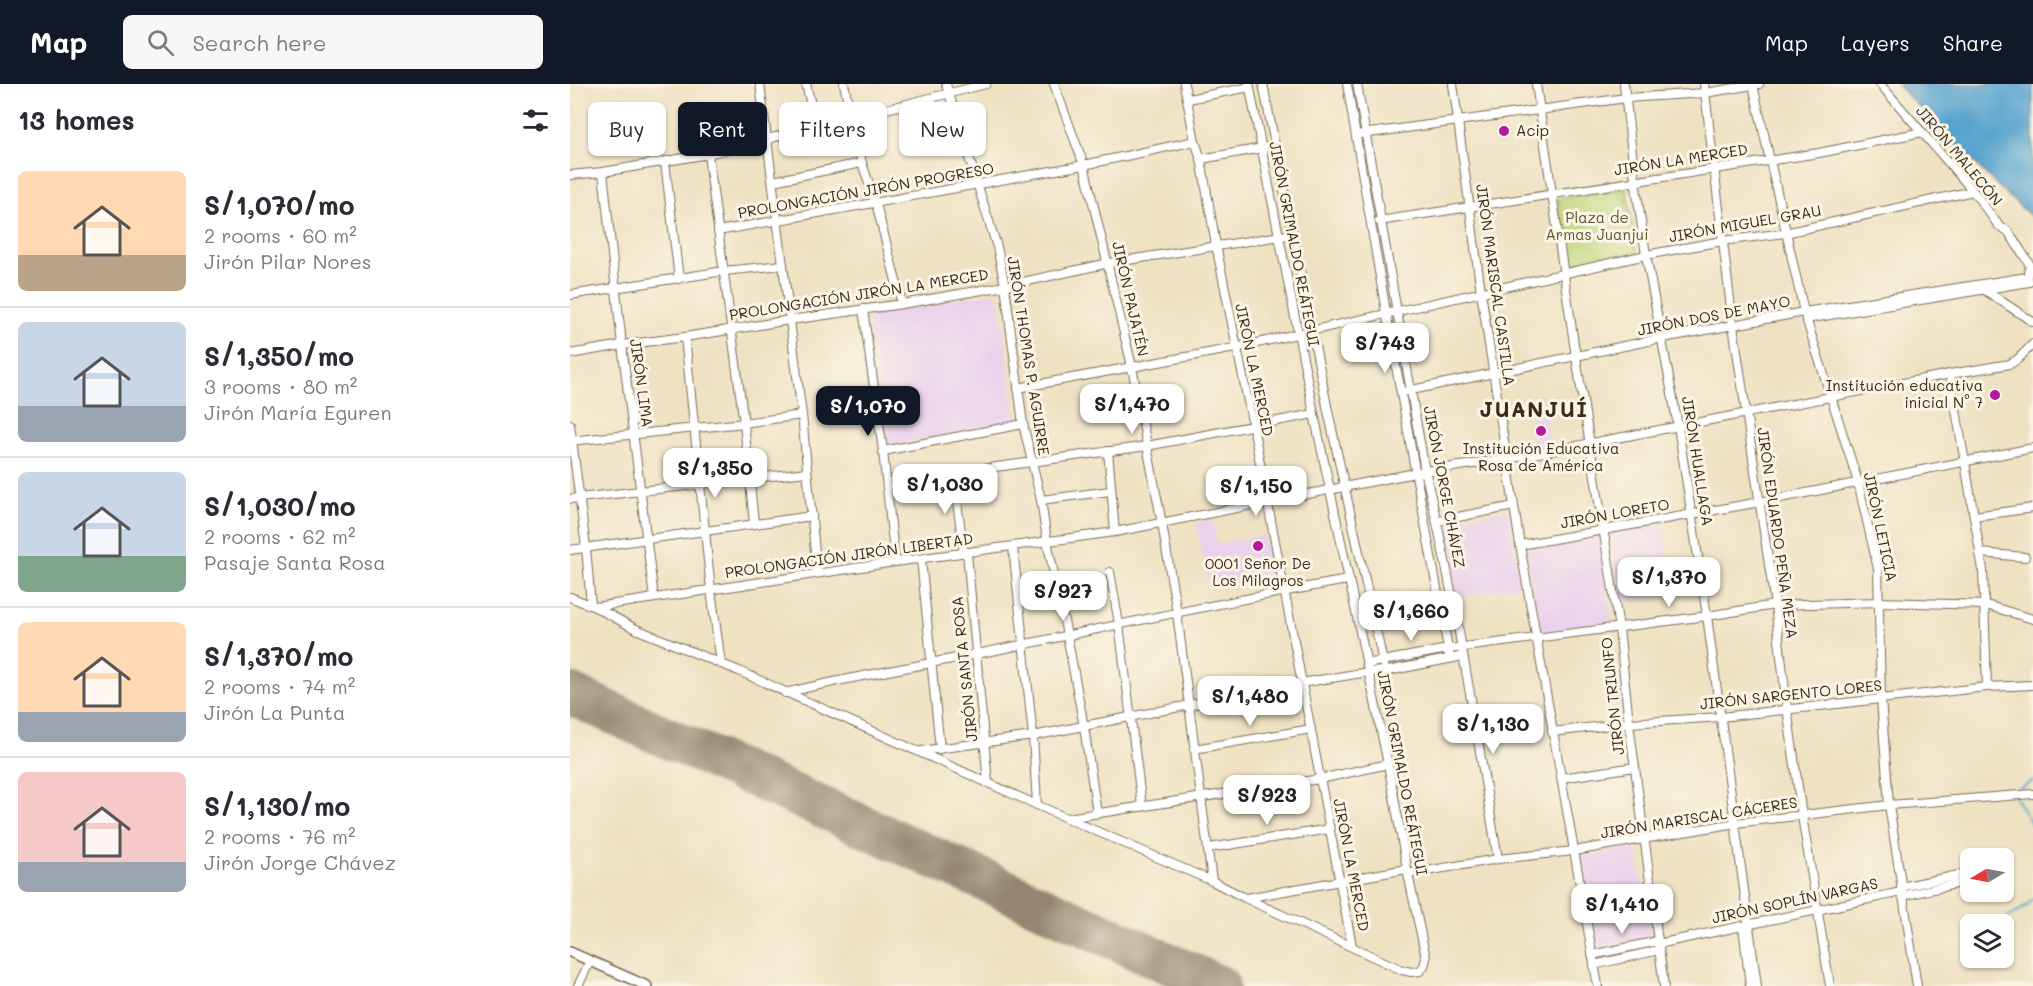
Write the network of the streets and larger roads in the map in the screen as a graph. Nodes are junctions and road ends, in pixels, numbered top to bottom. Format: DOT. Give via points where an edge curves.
graph roads {
  1 [pos="760,84"];
  2 [pos="806,84"];
  3 [pos="844,84"];
  4 [pos="946,84"];
  5 [pos="986,84"];
  6 [pos="1054,84"];
  7 [pos="1184,84"];
  8 [pos="1263,84"];
  9 [pos="1347,84"];
  10 [pos="1357,84"];
  11 [pos="1453,84"];
  12 [pos="1536,84"];
  13 [pos="1624,84"];
  14 [pos="1704,84"];
  15 [pos="1759,84"];
  16 [pos="1880,84"];
  17 [pos="1753,85"];
  18 [pos="1249,86"];
  19 [pos="1705,93"];
  20 [pos="950,95"];
  21 [pos="1626,98"];
  22 [pos="1188,99"];
  23 [pos="810,102"];
  24 [pos="848,102"];
  25 [pos="887,109"];
  26 [pos="1540,109"];
  27 [pos="1459,120"];
  28 [pos="1922,132"];
  29 [pos="1367,133"];
  30 [pos="1356,134"];
  31 [pos="779,136"];
  32 [pos="768,139"];
  33 [pos="1195,141"];
  34 [pos="1274,146"];
  35 [pos="1262,148"];
  36 [pos="697,156"];
  37 [pos="708,156"];
  38 [pos="860,156"];
  39 [pos="1201,159"];
  40 [pos="1771,160"];
  41 [pos="665,162"];
  42 [pos="862,163"];
  43 [pos="1084,165"];
  44 [pos="1714,170"];
  45 [pos="603,172"];
  46 [pos="570,176"];
  47 [pos="1635,180"];
  48 [pos="773,182"];
  49 [pos="979,185"];
  50 [pos="1973,191"];
  51 [pos="1552,195"];
  52 [pos="876,204"];
  53 [pos="1470,207"];
  54 [pos="778,221"];
  55 [pos="1381,221"];
  56 [pos="1372,222"];
  57 [pos="718,231"];
  58 [pos="1785,233"];
  59 [pos="1293,234"];
  60 [pos="1279,236"];
  61 [pos="1722,241"];
  62 [pos="1216,245"];
  63 [pos="1646,255"];
  64 [pos="1109,263"];
  65 [pos="783,265"];
  66 [pos="724,271"];
  67 [pos="1564,273"];
  68 [pos="679,279"];
  69 [pos="2030,281"];
  70 [pos="1005,286"];
  71 [pos="1980,287"];
  72 [pos="616,288"];
  73 [pos="1481,292"];
  74 [pos="570,295"];
  75 [pos="902,304"];
  76 [pos="863,309"];
  77 [pos="1398,310"];
  78 [pos="1386,312"];
  79 [pos="1805,316"];
  80 [pos="790,320"];
  81 [pos="2033,322"];
  82 [pos="1733,325"];
  83 [pos="730,330"];
  84 [pos="1311,330"];
  85 [pos="1298,334"];
  86 [pos="685,338"];
  87 [pos="1662,338"];
  88 [pos="2033,344"];
  89 [pos="622,345"];
  90 [pos="1235,348"];
  91 [pos="570,354"];
  92 [pos="1576,357"];
  93 [pos="1132,367"];
  94 [pos="1494,374"];
  95 [pos="1950,374"];
  96 [pos="1017,388"];
  97 [pos="1412,389"];
  98 [pos="1401,392"];
  99 [pos="1831,397"];
  100 [pos="1746,413"];
  101 [pos="1314,414"];
  102 [pos="802,415"];
  103 [pos="744,423"];
  104 [pos="570,424"];
  105 [pos="1023,424"];
  106 [pos="1252,426"];
  107 [pos="1678,426"];
  108 [pos="694,428"];
  109 [pos="634,434"];
  110 [pos="571,441"];
  111 [pos="1591,443"];
  112 [pos="1147,446"];
  113 [pos="2033,448"];
  114 [pos="883,451"];
  115 [pos="1108,451"];
  116 [pos="1508,459"];
  117 [pos="1963,460"];
  118 [pos="1031,461"];
  119 [pos="1425,471"];
  120 [pos="807,472"];
  121 [pos="1416,473"];
  122 [pos="748,480"];
  123 [pos="1858,482"];
  124 [pos="701,486"];
  125 [pos="1345,487"];
  126 [pos="1110,490"];
  127 [pos="1329,490"];
  128 [pos="641,491"];
  129 [pos="580,498"];
  130 [pos="570,499"];
  131 [pos="1041,500"];
  132 [pos="1760,501"];
  133 [pos="1266,503"];
  134 [pos="1514,506"];
  135 [pos="2033,508"];
  136 [pos="1692,513"];
  137 [pos="812,516"];
  138 [pos="1974,516"];
  139 [pos="1437,520"];
  140 [pos="754,523"];
  141 [pos="1162,524"];
  142 [pos="1605,529"];
  143 [pos="706,532"];
  144 [pos="1115,532"];
  145 [pos="648,539"];
  146 [pos="1047,541"];
  147 [pos="1520,545"];
  148 [pos="1013,547"];
  149 [pos="586,548"];
  150 [pos="570,550"];
  151 [pos="965,553"];
  152 [pos="1980,553"];
  153 [pos="2025,557"];
  154 [pos="921,559"];
  155 [pos="895,562"];
  156 [pos="1110,572"];
  157 [pos="817,573"];
  158 [pos="1348,580"];
  159 [pos="711,590"];
  160 [pos="1283,591"];
  161 [pos="570,597"];
  162 [pos="654,598"];
  163 [pos="1880,602"];
  164 [pos="1775,605"];
  165 [pos="1986,605"];
  166 [pos="593,606"];
  167 [pos="1177,613"];
  168 [pos="1707,616"];
  169 [pos="2033,619"];
  170 [pos="1119,624"];
  171 [pos="1619,628"];
  172 [pos="1067,634"];
  173 [pos="1535,638"];
  174 [pos="1023,644"];
  175 [pos="1448,649"];
  176 [pos="1462,652"];
  177 [pos="976,654"];
  178 [pos="1383,659"];
  179 [pos="1450,659"];
  180 [pos="930,663"];
  181 [pos="721,664"];
  182 [pos="1367,668"];
  183 [pos="1385,671"];
  184 [pos="1301,683"];
  185 [pos="2033,685"];
  186 [pos="1987,687"];
  187 [pos="785,693"];
  188 [pos="1881,699"];
  189 [pos="1188,705"];
  190 [pos="1787,708"];
  191 [pos="1130,716"];
  192 [pos="1721,717"];
  193 [pos="1629,723"];
  194 [pos="1084,727"];
  195 [pos="1311,729"];
  196 [pos="1552,732"];
  197 [pos="1033,736"];
  198 [pos="986,742"];
  199 [pos="940,749"];
  200 [pos="1194,749"];
  201 [pos="920,752"];
  202 [pos="1388,764"];
  203 [pos="1635,767"];
  204 [pos="1561,778"];
  205 [pos="1320,779"];
  206 [pos="988,783"];
  207 [pos="2033,794"];
  208 [pos="1200,798"];
  209 [pos="1037,805"];
  210 [pos="1889,805"];
  211 [pos="1142,807"];
  212 [pos="1097,813"];
  213 [pos="1802,816"];
  214 [pos="1066,818"];
  215 [pos="1736,823"];
  216 [pos="1330,829"];
  217 [pos="1644,839"];
  218 [pos="1209,848"];
  219 [pos="1574,851"];
  220 [pos="1498,859"];
  221 [pos="1408,872"];
  222 [pos="1212,880"];
  223 [pos="1341,881"];
  224 [pos="1901,892"];
  225 [pos="1245,898"];
  226 [pos="1818,910"];
  227 [pos="1746,925"];
  228 [pos="1352,945"];
  229 [pos="1659,945"];
  230 [pos="570,952"];
  231 [pos="1592,955"];
  232 [pos="590,961"];
  233 [pos="1594,965"];
  234 [pos="642,985"];
  235 [pos="578,986"];
  236 [pos="1598,986"];
  237 [pos="1664,986"];
  238 [pos="1750,986"];
  239 [pos="1757,986"];
  240 [pos="1830,986"];
  241 [pos="1917,986"];
  1 -- 32 [label="street"];
  2 -- 23 [label="street"];
  3 -- 24 [label="street"];
  4 -- 20 [label="street, JIRÓN THOMAS P. AGUIRRE"];
  5 -- 20 [label="street"];
  6 -- 43 [label="street, JIRÓN PAJATÉN"];
  7 -- 22 [label="street, JIRÓN LA MERCED"];
  8 -- 34 [label="street, JIRÓN GRIMALDO REÁTEGUI"];
  9 -- 30 [label="street, JIRÓN JORGE CHÁVEZ"];
  10 -- 29 [label="street, JIRÓN JORGE CHÁVEZ"];
  11 -- 27 [label="street, JIRÓN MARISCAL CASTILLA"];
  12 -- 26 [label="street, JIRÓN TRIUNFO"];
  13 -- 21 [label="street, JIRÓN HUALLAGA"];
  14 -- 19 [label="street, JIRÓN EDUARDO PEÑA MEZA"];
  15 -- 17 [label="street"];
  16 -- 28 [label="street, JIRÓN MALECÓN"];
  17 -- 19 [label="street"];
  17 -- 40 [label="street, JIRÓN LETICIA"];
  18 -- 22 [label="street"];
  18 -- 35 [label="street, JIRÓN GRIMALDO REÁTEGUI"];
  19 -- 21 [label="street"];
  19 -- 44 [label="street, JIRÓN EDUARDO PEÑA MEZA"];
  20 -- 25 [label="street"];
  20 -- 49 [label="street, JIRÓN THOMAS P. AGUIRRE"];
  21 -- 26 [label="street"];
  21 -- 47 [label="street, JIRÓN HUALLAGA"];
  22 -- 33 [label="street, JIRÓN LA MERCED"];
  26 -- 27 [label="street"];
  26 -- 51 [label="street, JIRÓN TRIUNFO"];
  27 -- 29 [label="street"];
  27 -- 53 [label="street, JIRÓN MARISCAL CASTILLA"];
  28 -- 40 [label="street, JIRÓN LA MERCED"];
  28 -- 50 [label="street, JIRÓN MALECÓN"];
  29 -- 30 [label="street"];
  29 -- 55 [label="street, JIRÓN JORGE CHÁVEZ"];
  30 -- 56 [label="street, JIRÓN JORGE CHÁVEZ"];
  31 -- 32 [label="street"];
  32 -- 48 [label="street"];
  33 -- 39 [label="street, JIRÓN LA MERCED"];
  33 -- 43 [label="street, PROLONGACIÓN JIRÓN PROGRESO"];
  34 -- 35 [label="street"];
  34 -- 59 [label="street, JIRÓN GRIMALDO REÁTEGUI"];
  35 -- 39 [label="street"];
  35 -- 60 [label="street, JIRÓN GRIMALDO REÁTEGUI"];
  36 -- 41 [label="street"];
  37 -- 57 [label="street"];
  38 -- 42 [label="street"];
  39 -- 62 [label="street, JIRÓN LA MERCED"];
  40 -- 44 [label="street, JIRÓN LA MERCED"];
  40 -- 58 [label="street, JIRÓN LETICIA"];
  41 -- 45 [label="street"];
  41 -- 68 [label="street"];
  42 -- 48 [label="street"];
  42 -- 52 [label="street"];
  43 -- 49 [label="street, PROLONGACIÓN JIRÓN PROGRESO"];
  43 -- 64 [label="street, JIRÓN PAJATÉN"];
  44 -- 47 [label="street, JIRÓN LA MERCED"];
  44 -- 61 [label="street, JIRÓN EDUARDO PEÑA MEZA"];
  45 -- 46 [label="street"];
  45 -- 72 [label="street, JIRÓN LIMA"];
  47 -- 51 [label="street, JIRÓN LA MERCED"];
  47 -- 63 [label="street, JIRÓN HUALLAGA"];
  48 -- 54 [label="street"];
  49 -- 52 [label="street, PROLONGACIÓN JIRÓN PROGRESO"];
  49 -- 70 [label="street, JIRÓN THOMAS P. AGUIRRE"];
  50 -- 58 [label="street, JIRÓN MIGUEL GRAU"];
  50 -- 69 [label="street, JIRÓN MALECÓN" via="2008,231 2030,265"];
  51 -- 53 [label="street, JIRÓN LA MERCED"];
  51 -- 67 [label="street, JIRÓN TRIUNFO"];
  52 -- 54 [label="street, PROLONGACIÓN JIRÓN PROGRESO"];
  52 -- 75 [label="street"];
  53 -- 55 [label="street, JIRÓN LA MERCED"];
  53 -- 73 [label="street, JIRÓN MARISCAL CASTILLA"];
  54 -- 57 [label="street, PROLONGACIÓN JIRÓN PROGRESO"];
  54 -- 65 [label="street"];
  55 -- 56 [label="street, JIRÓN LA MERCED"];
  55 -- 77 [label="street, JIRÓN JORGE CHÁVEZ"];
  56 -- 78 [label="street, JIRÓN JORGE CHÁVEZ"];
  57 -- 66 [label="street"];
  58 -- 61 [label="street, JIRÓN MIGUEL GRAU"];
  58 -- 79 [label="street, JIRÓN LETICIA"];
  59 -- 60 [label="street, PROLONGACIÓN JIRÓN LA MERCED"];
  59 -- 84 [label="street, JIRÓN GRIMALDO REÁTEGUI"];
  60 -- 62 [label="street, PROLONGACIÓN JIRÓN LA MERCED"];
  60 -- 85 [label="street, JIRÓN GRIMALDO REÁTEGUI"];
  61 -- 63 [label="street, JIRÓN MIGUEL GRAU"];
  61 -- 82 [label="street, JIRÓN EDUARDO PEÑA MEZA"];
  62 -- 64 [label="street, PROLONGACIÓN JIRÓN LA MERCED"];
  62 -- 90 [label="street, JIRÓN LA MERCED"];
  63 -- 67 [label="street, JIRÓN MIGUEL GRAU"];
  63 -- 87 [label="street, JIRÓN HUALLAGA"];
  64 -- 70 [label="street, PROLONGACIÓN JIRÓN LA MERCED"];
  64 -- 93 [label="street, JIRÓN PAJATÉN"];
  65 -- 66 [label="street"];
  65 -- 80 [label="street"];
  66 -- 68 [label="street"];
  66 -- 83 [label="street"];
  67 -- 73 [label="street, JIRÓN MIGUEL GRAU"];
  67 -- 92 [label="street, JIRÓN TRIUNFO"];
  68 -- 72 [label="street"];
  69 -- 71 [label="street, JIRÓN DOS DE MAYO"];
  70 -- 75 [label="street, PROLONGACIÓN JIRÓN LA MERCED"];
  70 -- 96 [label="street, JIRÓN THOMAS P. AGUIRRE"];
  71 -- 79 [label="street, JIRÓN DOS DE MAYO"];
  71 -- 81 [label="street"];
  72 -- 74 [label="street"];
  72 -- 89 [label="street, JIRÓN LIMA"];
  73 -- 77 [label="street, JIRÓN MIGUEL GRAU"];
  73 -- 94 [label="street, JIRÓN MARISCAL CASTILLA"];
  75 -- 76 [label="street, PROLONGACIÓN JIRÓN LA MERCED"];
  76 -- 80 [label="street, PROLONGACIÓN JIRÓN LA MERCED"];
  76 -- 114 [label="street"];
  77 -- 78 [label="street, JIRÓN MIGUEL GRAU"];
  77 -- 97 [label="street, JIRÓN JORGE CHÁVEZ"];
  78 -- 84 [label="street, JIRÓN MIGUEL GRAU"];
  78 -- 98 [label="street, JIRÓN JORGE CHÁVEZ"];
  79 -- 82 [label="street, JIRÓN DOS DE MAYO"];
  79 -- 99 [label="street, JIRÓN LETICIA"];
  80 -- 83 [label="street, PROLONGACIÓN JIRÓN LA MERCED"];
  80 -- 102 [label="street"];
  82 -- 87 [label="street, JIRÓN DOS DE MAYO"];
  82 -- 100 [label="street, JIRÓN EDUARDO PEÑA MEZA"];
  83 -- 86 [label="street, PROLONGACIÓN JIRÓN LA MERCED"];
  83 -- 103 [label="street"];
  84 -- 85 [label="street, JIRÓN MIGUEL GRAU"];
  84 -- 125 [label="street, JIRÓN GRIMALDO REÁTEGUI"];
  85 -- 90 [label="street, JIRÓN MIGUEL GRAU"];
  85 -- 101 [label="street, JIRÓN GRIMALDO REÁTEGUI"];
  86 -- 89 [label="street, PROLONGACIÓN JIRÓN LA MERCED"];
  86 -- 108 [label="street"];
  87 -- 92 [label="street, JIRÓN DOS DE MAYO"];
  87 -- 107 [label="street, JIRÓN HUALLAGA"];
  88 -- 95 [label="street, PROLONGACIÓN JIRÓN LIBERTAD" via="2010,364"];
  89 -- 91 [label="street, PROLONGACIÓN JIRÓN LA MERCED"];
  89 -- 109 [label="street, JIRÓN LIMA"];
  90 -- 93 [label="street, JIRÓN MIGUEL GRAU"];
  90 -- 106 [label="street, JIRÓN LA MERCED"];
  92 -- 94 [label="street, JIRÓN DOS DE MAYO"];
  92 -- 111 [label="street, JIRÓN TRIUNFO"];
  93 -- 96 [label="street, JIRÓN MIGUEL GRAU"];
  93 -- 112 [label="street, JIRÓN PAJATÉN"];
  94 -- 97 [label="street, JIRÓN DOS DE MAYO"];
  94 -- 116 [label="street, JIRÓN MARISCAL CASTILLA"];
  95 -- 99 [label="street, PROLONGACIÓN JIRÓN LIBERTAD"];
  95 -- 117 [label="street"];
  96 -- 105 [label="street, JIRÓN THOMAS P. AGUIRRE"];
  97 -- 98 [label="street, JIRÓN DOS DE MAYO"];
  97 -- 119 [label="street, JIRÓN JORGE CHÁVEZ"];
  98 -- 121 [label="street, JIRÓN JORGE CHÁVEZ"];
  99 -- 100 [label="street, PROLONGACIÓN JIRÓN LIBERTAD"];
  99 -- 123 [label="street, JIRÓN LETICIA"];
  100 -- 107 [label="street, PROLONGACIÓN JIRÓN LIBERTAD"];
  100 -- 132 [label="street, JIRÓN EDUARDO PEÑA MEZA"];
  101 -- 106 [label="street"];
  101 -- 127 [label="street, JIRÓN GRIMALDO REÁTEGUI"];
  102 -- 103 [label="street"];
  102 -- 120 [label="street"];
  103 -- 108 [label="street"];
  103 -- 122 [label="street"];
  104 -- 110 [label="street"];
  105 -- 114 [label="street"];
  105 -- 118 [label="street, JIRÓN THOMAS P. AGUIRRE"];
  106 -- 112 [label="street"];
  106 -- 133 [label="street, JIRÓN LA MERCED"];
  107 -- 111 [label="street, PROLONGACIÓN JIRÓN LIBERTAD"];
  107 -- 136 [label="street, JIRÓN HUALLAGA"];
  108 -- 109 [label="street"];
  108 -- 124 [label="street"];
  109 -- 110 [label="street"];
  109 -- 128 [label="street, JIRÓN LIMA"];
  110 -- 129 [label="street"];
  111 -- 116 [label="street, PROLONGACIÓN JIRÓN LIBERTAD"];
  111 -- 142 [label="street, JIRÓN TRIUNFO"];
  112 -- 115 [label="street"];
  112 -- 141 [label="street, JIRÓN PAJATÉN"];
  113 -- 117 [label="street, JIRÓN LORETO"];
  114 -- 155 [label="street"];
  115 -- 118 [label="street"];
  115 -- 126 [label="street"];
  116 -- 119 [label="street, PROLONGACIÓN JIRÓN LIBERTAD"];
  116 -- 134 [label="street, JIRÓN MARISCAL CASTILLA"];
  117 -- 123 [label="street, JIRÓN LORETO"];
  117 -- 138 [label="street"];
  118 -- 131 [label="street, JIRÓN THOMAS P. AGUIRRE"];
  118 -- 151 [label="street, JIRÓN SANTA ROSA" via="953,473"];
  119 -- 121 [label="street, PROLONGACIÓN JIRÓN LIBERTAD"];
  119 -- 139 [label="street, JIRÓN JORGE CHÁVEZ"];
  120 -- 122 [label="street"];
  120 -- 137 [label="street"];
  121 -- 125 [label="street, PROLONGACIÓN JIRÓN LIBERTAD"];
  121 -- 175 [label="street, JIRÓN JORGE CHÁVEZ"];
  122 -- 124 [label="street"];
  122 -- 140 [label="street"];
  123 -- 132 [label="street, JIRÓN LORETO"];
  123 -- 163 [label="street, JIRÓN LETICIA" via="1878,569"];
  124 -- 128 [label="street"];
  124 -- 143 [label="street"];
  125 -- 127 [label="street, PROLONGACIÓN JIRÓN LIBERTAD"];
  125 -- 178 [label="street, JIRÓN GRIMALDO REÁTEGUI"];
  126 -- 131 [label="street"];
  126 -- 144 [label="street"];
  127 -- 133 [label="street, PROLONGACIÓN JIRÓN LIBERTAD"];
  127 -- 158 [label="street, JIRÓN GRIMALDO REÁTEGUI"];
  128 -- 129 [label="street"];
  128 -- 145 [label="street, JIRÓN LIMA"];
  129 -- 130 [label="street"];
  129 -- 149 [label="street"];
  131 -- 146 [label="street, JIRÓN THOMAS P. AGUIRRE"];
  132 -- 136 [label="street, JIRÓN LORETO"];
  132 -- 164 [label="street, JIRÓN EDUARDO PEÑA MEZA"];
  133 -- 141 [label="street, PROLONGACIÓN JIRÓN LIBERTAD"];
  133 -- 160 [label="street, JIRÓN LA MERCED"];
  134 -- 139 [label="street"];
  134 -- 147 [label="street, JIRÓN MARISCAL CASTILLA"];
  135 -- 138 [label="street"];
  136 -- 142 [label="street, JIRÓN LORETO"];
  136 -- 168 [label="street, JIRÓN HUALLAGA"];
  137 -- 140 [label="street"];
  137 -- 157 [label="street"];
  138 -- 152 [label="street"];
  139 -- 176 [label="street, JIRÓN JORGE CHÁVEZ"];
  140 -- 143 [label="street"];
  141 -- 144 [label="street, PROLONGACIÓN JIRÓN LIBERTAD"];
  141 -- 167 [label="street, JIRÓN PAJATÉN"];
  142 -- 147 [label="street, JIRÓN LORETO"];
  142 -- 171 [label="street, JIRÓN TRIUNFO"];
  143 -- 145 [label="street"];
  143 -- 159 [label="street"];
  144 -- 146 [label="street, PROLONGACIÓN JIRÓN LIBERTAD"];
  145 -- 149 [label="street"];
  145 -- 162 [label="street, JIRÓN LIMA"];
  146 -- 148 [label="street, PROLONGACIÓN JIRÓN LIBERTAD"];
  146 -- 172 [label="street, JIRÓN THOMAS P. AGUIRRE"];
  147 -- 173 [label="street, JIRÓN MARISCAL CASTILLA"];
  148 -- 151 [label="street, PROLONGACIÓN JIRÓN LIBERTAD"];
  148 -- 174 [label="street"];
  149 -- 150 [label="street"];
  149 -- 166 [label="street"];
  151 -- 154 [label="street, PROLONGACIÓN JIRÓN LIBERTAD"];
  151 -- 177 [label="street, JIRÓN SANTA ROSA"];
  152 -- 153 [label="street"];
  152 -- 165 [label="street"];
  154 -- 155 [label="street, PROLONGACIÓN JIRÓN LIBERTAD"];
  154 -- 180 [label="street"];
  155 -- 157 [label="street, PROLONGACIÓN JIRÓN LIBERTAD"];
  156 -- 170 [label="street"];
  157 -- 159 [label="street, PROLONGACIÓN JIRÓN LIBERTAD"];
  158 -- 160 [label="street"];
  158 -- 182 [label="street, JIRÓN GRIMALDO REÁTEGUI"];
  159 -- 162 [label="street, PROLONGACIÓN JIRÓN LIBERTAD"];
  159 -- 181 [label="street"];
  160 -- 167 [label="street"];
  160 -- 184 [label="street, JIRÓN LA MERCED"];
  161 -- 166 [label="street, PROLONGACIÓN JIRÓN LIBERTAD"];
  162 -- 166 [label="street, PROLONGACIÓN JIRÓN LIBERTAD"];
  163 -- 164 [label="street"];
  163 -- 165 [label="street"];
  163 -- 188 [label="street, JIRÓN LETICIA"];
  164 -- 168 [label="street"];
  164 -- 190 [label="street, JIRÓN EDUARDO PEÑA MEZA"];
  165 -- 169 [label="street"];
  165 -- 186 [label="street"];
  166 -- 181 [label="street" via="636,629"];
  167 -- 170 [label="street"];
  167 -- 189 [label="street, JIRÓN PAJATÉN"];
  168 -- 171 [label="street"];
  168 -- 192 [label="street, JIRÓN HUALLAGA"];
  170 -- 172 [label="street"];
  170 -- 191 [label="street"];
  171 -- 173 [label="street"];
  171 -- 193 [label="street, JIRÓN TRIUNFO"];
  172 -- 174 [label="street"];
  172 -- 194 [label="street, JIRÓN THOMAS P. AGUIRRE"];
  173 -- 176 [label="street"];
  173 -- 196 [label="street, JIRÓN MARISCAL CASTILLA"];
  174 -- 177 [label="street"];
  174 -- 197 [label="street"];
  175 -- 176 [label="street"];
  175 -- 178 [label="street"];
  175 -- 179 [label="street, JIRÓN JORGE CHÁVEZ"];
  176 -- 179 [label="street"];
  176 -- 220 [label="street, JIRÓN JORGE CHÁVEZ"];
  177 -- 180 [label="street"];
  177 -- 198 [label="street, JIRÓN SANTA ROSA"];
  178 -- 182 [label="street"];
  178 -- 183 [label="street, JIRÓN GRIMALDO REÁTEGUI"];
  179 -- 183 [label="street"];
  180 -- 187 [label="street"];
  180 -- 199 [label="street"];
  181 -- 187 [label="street"];
  182 -- 183 [label="street"];
  182 -- 184 [label="street"];
  182 -- 202 [label="street, JIRÓN GRIMALDO REÁTEGUI"];
  184 -- 189 [label="street"];
  184 -- 195 [label="street, JIRÓN LA MERCED"];
  185 -- 186 [label="street, JIRÓN SARGENTO LORES"];
  186 -- 188 [label="street, JIRÓN SARGENTO LORES"];
  187 -- 201 [label="street"];
  188 -- 190 [label="street, JIRÓN SARGENTO LORES"];
  188 -- 210 [label="street, JIRÓN LETICIA"];
  189 -- 191 [label="street"];
  189 -- 200 [label="street, JIRÓN PAJATÉN"];
  190 -- 192 [label="street, JIRÓN SARGENTO LORES"];
  190 -- 213 [label="street, JIRÓN EDUARDO PEÑA MEZA"];
  191 -- 194 [label="street"];
  191 -- 211 [label="street"];
  192 -- 193 [label="street, JIRÓN SARGENTO LORES"];
  192 -- 215 [label="street, JIRÓN HUALLAGA"];
  193 -- 196 [label="street, JIRÓN SARGENTO LORES"];
  193 -- 203 [label="street, JIRÓN TRIUNFO"];
  194 -- 197 [label="street"];
  194 -- 212 [label="street, JIRÓN THOMAS P. AGUIRRE"];
  195 -- 200 [label="street"];
  195 -- 205 [label="street, JIRÓN LA MERCED"];
  196 -- 204 [label="street, JIRÓN MARISCAL CASTILLA"];
  197 -- 198 [label="street"];
  197 -- 209 [label="street"];
  198 -- 199 [label="street"];
  198 -- 206 [label="street, JIRÓN SANTA ROSA"];
  199 -- 201 [label="street"];
  200 -- 208 [label="street, JIRÓN PAJATÉN"];
  201 -- 206 [label="street"];
  202 -- 205 [label="street"];
  202 -- 221 [label="street, JIRÓN GRIMALDO REÁTEGUI"];
  203 -- 204 [label="street"];
  203 -- 217 [label="street, JIRÓN TRIUNFO"];
  204 -- 219 [label="street, JIRÓN MARISCAL CASTILLA"];
  205 -- 208 [label="street"];
  205 -- 216 [label="street, JIRÓN LA MERCED"];
  206 -- 209 [label="street"];
  207 -- 210 [label="street, JIRÓN MARISCAL CÁCERES"];
  208 -- 211 [label="street"];
  208 -- 218 [label="street, JIRÓN PAJATÉN"];
  209 -- 214 [label="street"];
  210 -- 213 [label="street, JIRÓN MARISCAL CÁCERES"];
  210 -- 224 [label="street, JIRÓN LETICIA"];
  211 -- 212 [label="street"];
  212 -- 214 [label="street"];
  213 -- 215 [label="street, JIRÓN MARISCAL CÁCERES"];
  213 -- 226 [label="street, JIRÓN EDUARDO PEÑA MEZA"];
  214 -- 222 [label="street"];
  215 -- 217 [label="street, JIRÓN MARISCAL CÁCERES"];
  215 -- 227 [label="street, JIRÓN HUALLAGA"];
  216 -- 218 [label="street"];
  216 -- 223 [label="street, JIRÓN LA MERCED"];
  217 -- 219 [label="street, JIRÓN MARISCAL CÁCERES"];
  217 -- 229 [label="street, JIRÓN TRIUNFO"];
  218 -- 222 [label="street, JIRÓN PAJATÉN"];
  219 -- 220 [label="street, JIRÓN MARISCAL CÁCERES"];
  219 -- 231 [label="street, JIRÓN MARISCAL CASTILLA"];
  220 -- 221 [label="street, JIRÓN MARISCAL CÁCERES"];
  221 -- 223 [label="street, JIRÓN MARISCAL CÁCERES"];
  221 -- 228 [label="street, JIRÓN GRIMALDO REÁTEGUI" via="1426,957 1424,966 1420,971 1402,970"];
  222 -- 225 [label="street"];
  223 -- 225 [label="street, JIRÓN MARISCAL CÁCERES"];
  223 -- 228 [label="street, JIRÓN LA MERCED"];
  224 -- 224 [label="street, JIRÓN SOPLÍN VARGAS" via="1969,881 1968,873"];
  224 -- 226 [label="street, JIRÓN SOPLÍN VARGAS"];
  224 -- 241 [label="street, JIRÓN LETICIA"];
  225 -- 228 [label="street"];
  226 -- 227 [label="street, JIRÓN SOPLÍN VARGAS"];
  226 -- 240 [label="street, JIRÓN EDUARDO PEÑA MEZA"];
  227 -- 229 [label="street, JIRÓN SOPLÍN VARGAS"];
  227 -- 238 [label="street, JIRÓN HUALLAGA"];
  227 -- 239 [label="street, JIRÓN HUALLAGA"];
  229 -- 231 [label="street, JIRÓN SOPLÍN VARGAS"];
  229 -- 233 [label="street, JIRÓN SOPLÍN VARGAS"];
  229 -- 237 [label="street, JIRÓN TRIUNFO"];
  230 -- 232 [label="street"];
  231 -- 233 [label="street, JIRÓN MARISCAL CASTILLA"];
  232 -- 234 [label="street"];
  232 -- 235 [label="street"];
  233 -- 236 [label="street, JIRÓN MARISCAL CASTILLA"];
}
